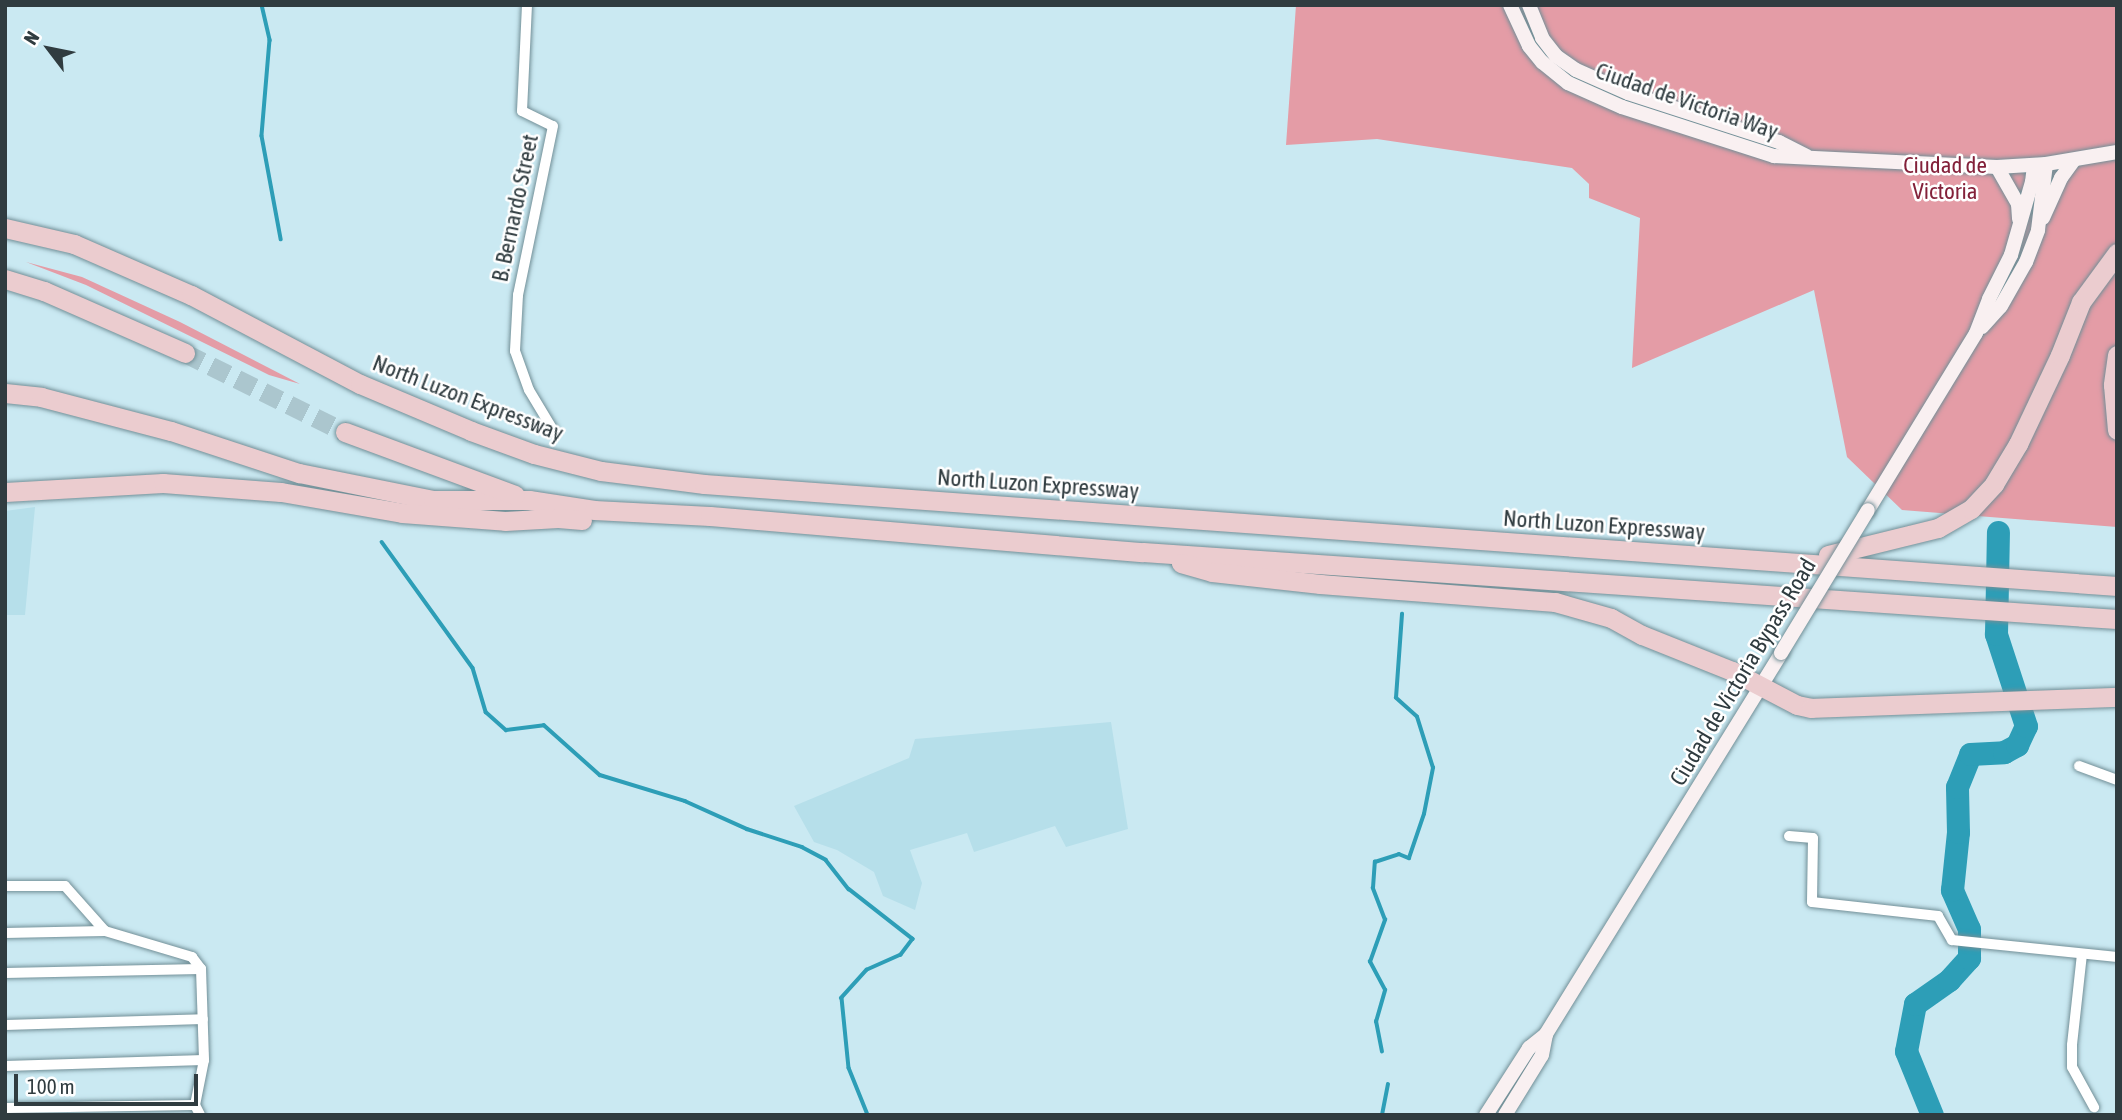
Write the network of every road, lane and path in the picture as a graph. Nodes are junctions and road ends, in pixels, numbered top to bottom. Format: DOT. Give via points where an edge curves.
graph roads {
  1 [pos="527,5"];
  2 [pos="1530,9"];
  3 [pos="1512,11"];
  4 [pos="1625,100"];
  5 [pos="2117,152"];
  6 [pos="2074,160"];
  7 [pos="2040,165"];
  8 [pos="1997,167"];
  9 [pos="2020,227"];
  10 [pos="5,228"];
  11 [pos="2038,230"];
  12 [pos="2117,253"];
  13 [pos="5,279"];
  14 [pos="1976,333"];
  15 [pos="185,353"];
  16 [pos="2117,355"];
  17 [pos="5,393"];
  18 [pos="553,430"];
  19 [pos="2117,430"];
  20 [pos="345,432"];
  21 [pos="5,492"];
  22 [pos="529,500"];
  23 [pos="710,516"];
  24 [pos="1143,552"];
  25 [pos="1793,563"];
  26 [pos="2117,586"];
  27 [pos="2117,619"];
  28 [pos="1761,687"];
  29 [pos="2117,697"];
  30 [pos="2079,766"];
  31 [pos="2117,780"];
  32 [pos="1788,836"];
  33 [pos="5,886"];
  34 [pos="105,931"];
  35 [pos="5,933"];
  36 [pos="2082,954"];
  37 [pos="2117,957"];
  38 [pos="201,969"];
  39 [pos="5,973"];
  40 [pos="203,1019"];
  41 [pos="5,1025"];
  42 [pos="1546,1034"];
  43 [pos="204,1060"];
  44 [pos="5,1066"];
  45 [pos="2094,1107"];
  46 [pos="5,1108"];
  47 [pos="197,1110"];
  48 [pos="1486,1115"];
  49 [pos="1505,1115"];
  1 -- 18 [label="street, B. Bernardo Street" via="522,111 553,126 518,295 515,351 529,390"];
  2 -- 3 [label="main road"];
  2 -- 4 [label="main road, Ciudad de Victoria Way" via="1542,38 1556,56"];
  3 -- 4 [label="main road, Ciudad de Victoria Way" via="1529,46 1568,83"];
  4 -- 8 [label="main road, Ciudad de Victoria Way" via="1779,142 1807,156"];
  5 -- 6 [label="main road, Ciudad de Victoria Way"];
  6 -- 7 [label="main road, Ciudad de Victoria Way"];
  6 -- 11 [label="main road"];
  7 -- 8 [label="main road, Ciudad de Victoria Way"];
  7 -- 9 [label="main road, Ciudad de Victoria Bypass Road"];
  7 -- 11 [label="main road, Ciudad de Victoria Bypass Road"];
  8 -- 9 [label="main road" via="2018,204"];
  9 -- 14 [label="main road, Ciudad de Victoria Bypass Road"];
  10 -- 25 [label="highway, North Luzon Expressway" via="74,244 191,295 360,384 471,431 601,471 704,484"];
  11 -- 14 [label="main road, Ciudad de Victoria Bypass Road" via="2001,306"];
  12 -- 25 [label="highway" via="2081,302 2018,444 1994,484 1971,509 1938,528"];
  13 -- 15 [label="highway" via="44,291"];
  14 -- 28 [label="main road, Ciudad de Victoria Bypass Road, bridge"];
  16 -- 19 [label="highway" via="2113,385"];
  17 -- 22 [label="highway" via="41,397 171,431 299,473 433,500"];
  20 -- 22 [label="highway"];
  21 -- 23 [label="highway" via="163,483 281,492 402,513 505,521 558,518 633,524"];
  22 -- 23 [label="highway" via="594,510"];
  23 -- 24 [label="highway"];
  24 -- 27 [label="highway"];
  24 -- 28 [label="highway" via="1212,572 1555,601 1611,618"];
  25 -- 26 [label="highway, North Luzon Expressway"];
  28 -- 29 [label="highway" via="1797,705 1829,709"];
  28 -- 42 [label="main road, Ciudad de Victoria Bypass Road"];
  30 -- 31 [label="street"];
  32 -- 36 [label="street" via="1813,838 1812,902 1938,916 1956,941"];
  33 -- 34 [label="street" via="65,886"];
  34 -- 35 [label="street"];
  34 -- 38 [label="street" via="192,957"];
  36 -- 37 [label="street"];
  36 -- 45 [label="street" via="2072,1067"];
  38 -- 39 [label="street"];
  38 -- 40 [label="street"];
  40 -- 41 [label="street"];
  40 -- 43 [label="street"];
  42 -- 48 [label="main road, Ciudad de Victoria Bypass Road" via="1529,1048"];
  42 -- 49 [label="main road, Ciudad de Victoria Bypass Road" via="1542,1055"];
  43 -- 44 [label="street"];
  43 -- 47 [label="street"];
  46 -- 47 [label="street"];
}
